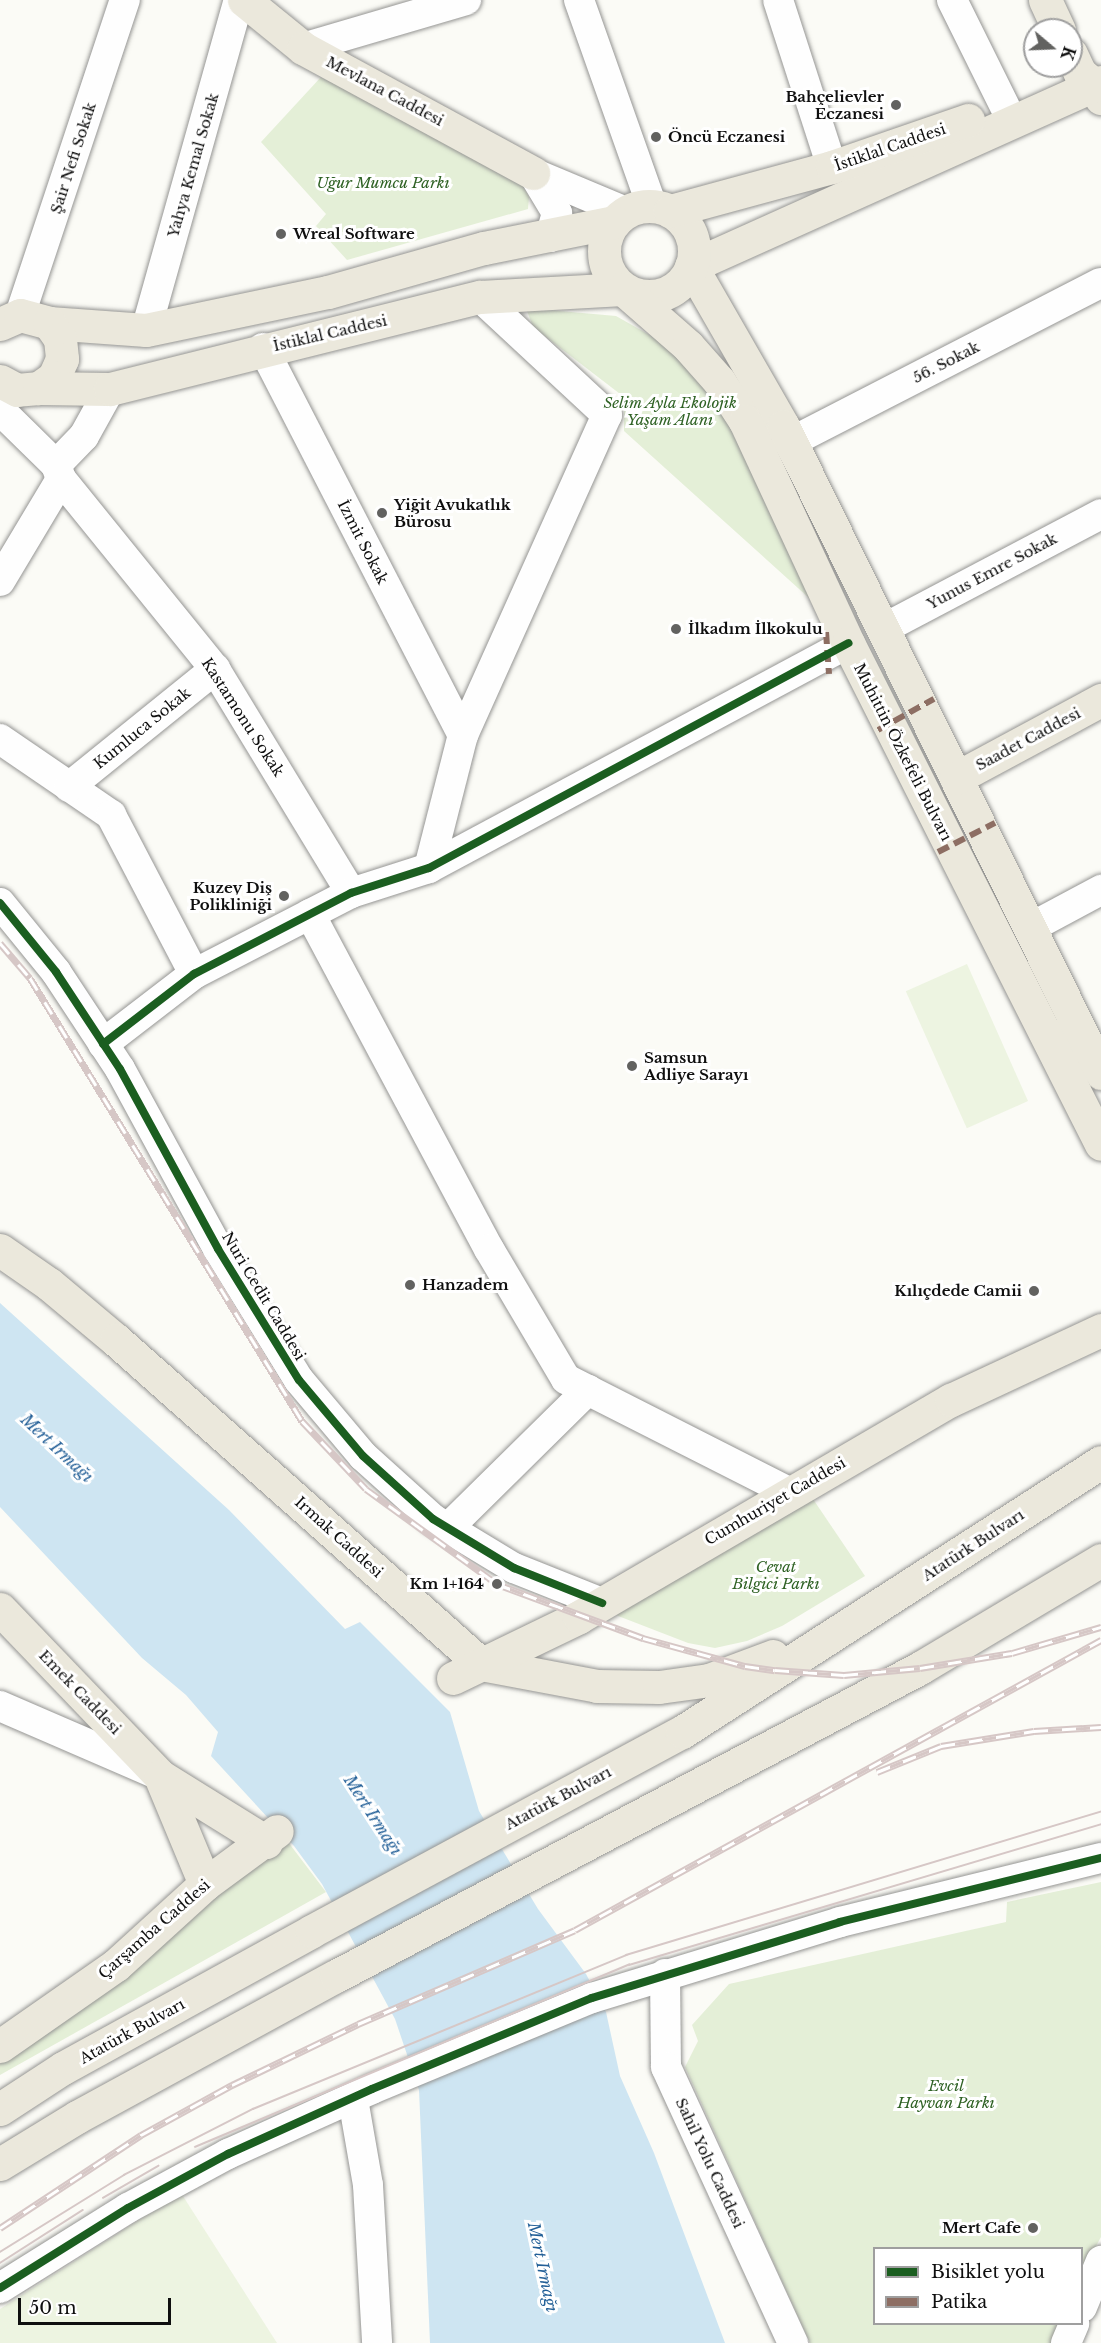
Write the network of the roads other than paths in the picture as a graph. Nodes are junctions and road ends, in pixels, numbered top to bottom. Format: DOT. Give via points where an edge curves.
graph roads {
  1 [pos="125,0"];
  2 [pos="239,0"];
  3 [pos="244,0"];
  4 [pos="466,0"];
  5 [pos="579,0"];
  6 [pos="778,0"];
  7 [pos="952,0"];
  8 [pos="1045,0"];
  9 [pos="424,7"];
  10 [pos="1053,18"];
  11 [pos="303,48"];
  12 [pos="1091,76"];
  13 [pos="1005,107"];
  14 [pos="832,167"];
  15 [pos="533,173"];
  16 [pos="640,213"];
  17 [pos="550,237"];
  18 [pos="691,266"];
  19 [pos="1101,283"];
  20 [pos="623,289"];
  21 [pos="480,297"];
  22 [pos="17,319"];
  23 [pos="146,330"];
  24 [pos="262,348"];
  25 [pos="0,381"];
  26 [pos="39,388"];
  27 [pos="110,389"];
  28 [pos="0,410"];
  29 [pos="791,442"];
  30 [pos="58,472"];
  31 [pos="1101,514"];
  32 [pos="0,581"];
  33 [pos="883,629"];
  34 [pos="833,651"];
  35 [pos="214,669"];
  36 [pos="1101,700"];
  37 [pos="928,703"];
  38 [pos="883,727"];
  39 [pos="463,735"];
  40 [pos="0,739"];
  41 [pos="956,778"];
  42 [pos="69,787"];
  43 [pos="988,826"];
  44 [pos="944,849"];
  45 [pos="429,868"];
  46 [pos="1101,890"];
  47 [pos="351,893"];
  48 [pos="0,903"];
  49 [pos="310,914"];
  50 [pos="1030,928"];
  51 [pos="194,974"];
  52 [pos="103,1044"];
  53 [pos="1101,1073"];
  54 [pos="1101,1144"];
  55 [pos="0,1250"];
  56 [pos="1101,1330"];
  57 [pos="588,1390"];
  58 [pos="1101,1462"];
  59 [pos="789,1492"];
  60 [pos="448,1528"];
  61 [pos="1101,1560"];
  62 [pos="602,1603"];
  63 [pos="0,1609"];
  64 [pos="833,1633"];
  65 [pos="467,1671"];
  66 [pos="0,1707"];
  67 [pos="160,1776"];
  68 [pos="272,1836"];
  69 [pos="1101,1858"];
  70 [pos="206,1884"];
  71 [pos="665,1974"];
  72 [pos="0,2046"];
  73 [pos="362,2094"];
  74 [pos="0,2109"];
  75 [pos="0,2164"];
  76 [pos="1101,2261"];
  77 [pos="0,2288"];
  78 [pos="1083,2305"];
  79 [pos="1074,2325"];
  80 [pos="376,2343"];
  81 [pos="793,2343"];
  82 [pos="1066,2343"];
  1 -- 22 [label="street, Şair Nefi Sokak"];
  2 -- 23 [label="street, Yahya Kemal Sokak"];
  3 -- 11 [label="main road, Mevlana Caddesi"];
  4 -- 9 [label="street"];
  5 -- 16 [label="street"];
  6 -- 14 [label="street"];
  7 -- 13 [label="street"];
  8 -- 10 [label="main road"];
  9 -- 11 [label="street"];
  11 -- 15 [label="main road, Mevlana Caddesi"];
  12 -- 13 [label="main road, İstiklal Caddesi"];
  12 -- 18 [label="main road, İstiklal Caddesi"];
  13 -- 14 [label="main road, İstiklal Caddesi"];
  14 -- 16 [label="main road, İstiklal Caddesi"];
  15 -- 16 [label="street"];
  15 -- 17 [label="street" via="557,213"];
  16 -- 17 [label="main road, İstiklal Caddesi"];
  16 -- 18 [label="main road" via="688,229 694,254"];
  16 -- 20 [label="main road" via="603,250 605,265"];
  17 -- 23 [label="main road, İstiklal Caddesi" via="484,248 328,292"];
  18 -- 20 [label="main road" via="685,278 663,294 636,295"];
  18 -- 29 [label="main road"];
  19 -- 29 [label="street, 56. Sokak"];
  20 -- 21 [label="main road, İstiklal Caddesi"];
  20 -- 34 [label="main road, Muhittin Özkefeli Bulvarı" via="688,346 719,381 745,421"];
  21 -- 24 [label="main road, İstiklal Caddesi"];
  21 -- 39 [label="street" via="607,415"];
  22 -- 23 [label="main road, İstiklal Caddesi"];
  22 -- 26 [label="main road" via="60,339 62,359 54,377"];
  24 -- 27 [label="main road, İstiklal Caddesi"];
  24 -- 39 [label="street, İzmit Sokak"];
  25 -- 26 [label="main road, İstiklal Caddesi" via="17,390"];
  26 -- 27 [label="main road, İstiklal Caddesi"];
  27 -- 30 [label="street"];
  28 -- 30 [label="street, Kastamonu Sokak"];
  29 -- 33 [label="main road"];
  30 -- 32 [label="street"];
  30 -- 35 [label="street, Kastamonu Sokak"];
  31 -- 33 [label="street, Yunus Emre Sokak"];
  33 -- 37 [label="main road"];
  34 -- 38 [label="main road, Muhittin Özkefeli Bulvarı"];
  34 -- 45 [label="street"];
  35 -- 42 [label="street, Kumluca Sokak"];
  35 -- 47 [label="street, Kastamonu Sokak"];
  36 -- 41 [label="main road, Saadet Caddesi"];
  37 -- 38 [label="street"];
  37 -- 41 [label="main road"];
  38 -- 44 [label="main road, Muhittin Özkefeli Bulvarı"];
  39 -- 45 [label="street"];
  40 -- 42 [label="street"];
  41 -- 43 [label="main road"];
  42 -- 51 [label="street" via="111,815"];
  43 -- 44 [label="street"];
  43 -- 50 [label="main road"];
  44 -- 54 [label="main road, Muhittin Özkefeli Bulvarı"];
  45 -- 47 [label="street"];
  46 -- 50 [label="street"];
  47 -- 49 [label="street"];
  48 -- 52 [label="street, Nuri Cedit Caddesi" via="56,972"];
  49 -- 51 [label="street"];
  49 -- 57 [label="street" via="489,1249 566,1378"];
  50 -- 53 [label="main road"];
  51 -- 52 [label="street"];
  52 -- 60 [label="street, Nuri Cedit Caddesi" via="218,1249 299,1380 363,1456"];
  55 -- 65 [label="main road, Irmak Caddesi" via="49,1284 116,1340"];
  56 -- 59 [label="main road, Cumhuriyet Caddesi" via="951,1400"];
  57 -- 59 [label="street"];
  57 -- 60 [label="street"];
  58 -- 64 [label="main road, Atatürk Bulvarı"];
  59 -- 62 [label="main road, Cumhuriyet Caddesi"];
  60 -- 62 [label="street, Nuri Cedit Caddesi" via="514,1568"];
  61 -- 75 [label="main road" via="920,1668 336,1976 76,2117"];
  62 -- 65 [label="main road, Cumhuriyet Caddesi"];
  63 -- 67 [label="main road, Emek Caddesi"];
  64 -- 65 [label="main road" via="709,1680 659,1687 597,1686"];
  64 -- 74 [label="main road, Atatürk Bulvarı" via="682,1731 63,2068"];
  66 -- 67 [label="street"];
  67 -- 68 [label="main road, Emek Caddesi"];
  67 -- 70 [label="main road, Emek Caddesi"];
  68 -- 70 [label="main road, Çarşamba Caddesi"];
  69 -- 71 [label="street" via="840,1922"];
  70 -- 72 [label="main road, Çarşamba Caddesi" via="116,1965"];
  71 -- 73 [label="street" via="624,1987"];
  71 -- 81 [label="street, Sahil Yolu Caddesi" via="666,2067"];
  73 -- 77 [label="street" via="228,2154 129,2208"];
  73 -- 80 [label="street"];
  76 -- 78 [label="street"];
  79 -- 82 [label="street"];
}
